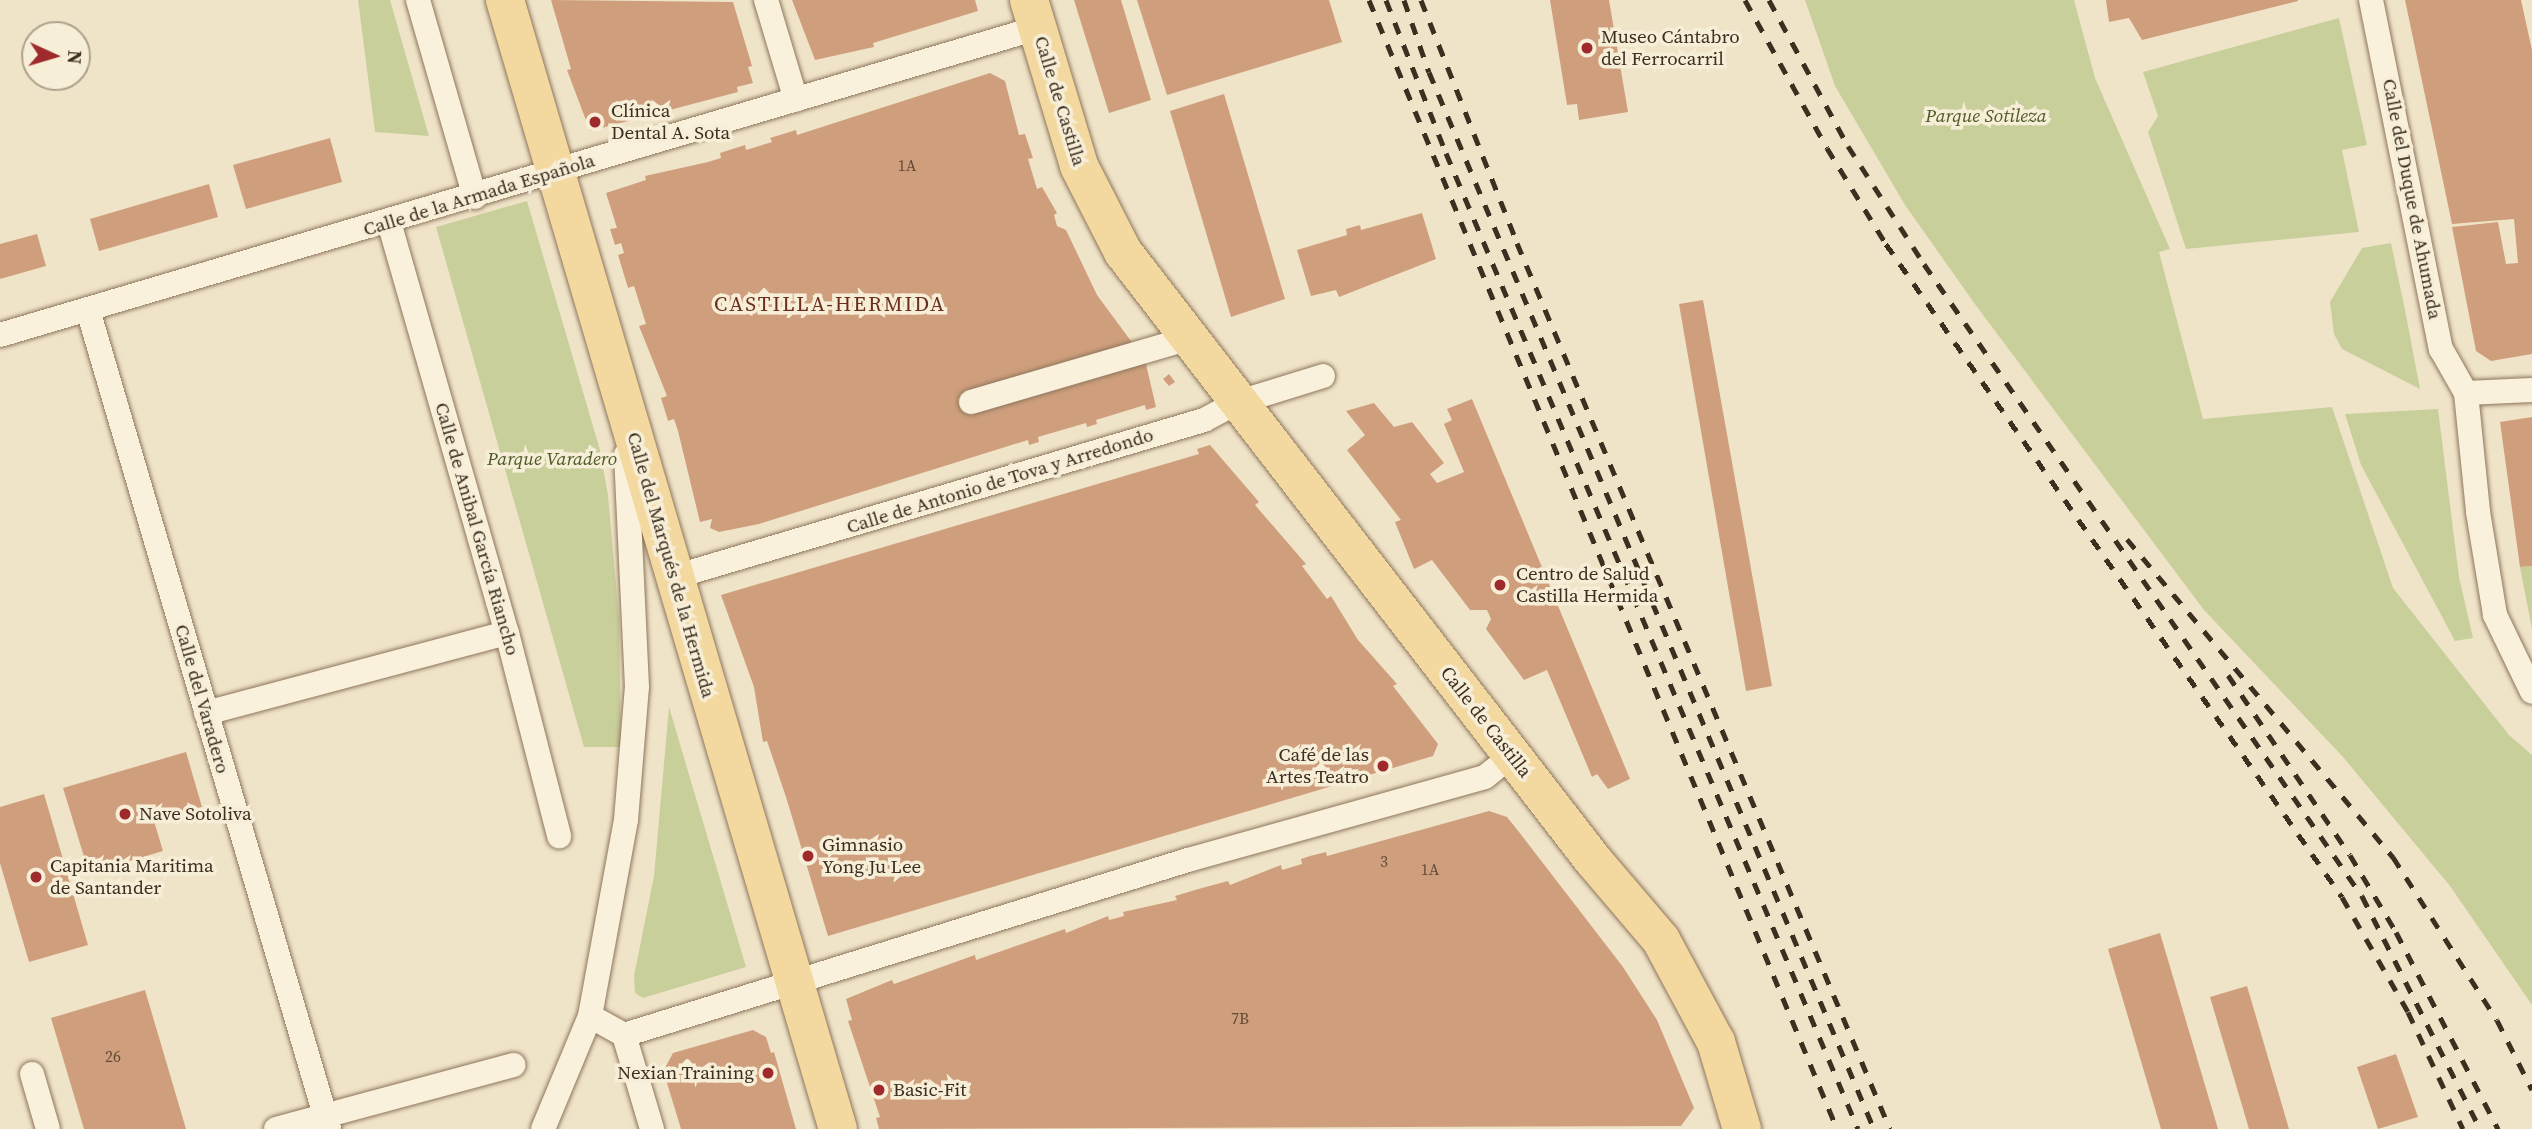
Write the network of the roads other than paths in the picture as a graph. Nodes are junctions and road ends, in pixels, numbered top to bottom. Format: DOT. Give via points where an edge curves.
graph roads {
  1 [pos="418,0"];
  2 [pos="505,0"];
  3 [pos="766,0"];
  4 [pos="2371,0"];
  5 [pos="1033,14"];
  6 [pos="796,100"];
  7 [pos="558,173"];
  8 [pos="475,197"];
  9 [pos="389,222"];
  10 [pos="88,310"];
  11 [pos="0,335"];
  12 [pos="1188,339"];
  13 [pos="1323,376"];
  14 [pos="2532,390"];
  15 [pos="2466,393"];
  16 [pos="971,401"];
  17 [pos="623,403"];
  18 [pos="1236,403"];
  19 [pos="674,577"];
  20 [pos="507,634"];
  21 [pos="2532,692"];
  22 [pos="206,713"];
  23 [pos="1512,755"];
  24 [pos="559,836"];
  25 [pos="798,983"];
  26 [pos="590,1016"];
  27 [pos="624,1035"];
  28 [pos="514,1065"];
  29 [pos="32,1074"];
  30 [pos="327,1122"];
  31 [pos="48,1129"];
  32 [pos="276,1129"];
  33 [pos="543,1129"];
  34 [pos="652,1129"];
  35 [pos="838,1129"];
  36 [pos="1742,1129"];
  1 -- 8 [label="street"];
  2 -- 7 [label="main road, Calle del Marqués de la Hermida"];
  3 -- 6 [label="street"];
  4 -- 15 [label="street, Calle del Duque de Ahumada" via="2441,349"];
  5 -- 6 [label="street, Calle de la Armada Española"];
  5 -- 12 [label="main road, Calle de Castilla" via="1079,166 1123,252"];
  6 -- 7 [label="street, Calle de la Armada Española"];
  7 -- 8 [label="street, Calle de la Armada Española"];
  7 -- 17 [label="main road, Calle del Marqués de la Hermida"];
  8 -- 9 [label="street, Calle de la Armada Española"];
  9 -- 10 [label="street, Calle de la Armada Española"];
  9 -- 20 [label="street, Calle de Anibal García Riancho"];
  10 -- 11 [label="street, Calle de la Armada Española"];
  10 -- 22 [label="street, Calle del Varadero"];
  12 -- 16 [label="street"];
  12 -- 18 [label="main road, Calle de Castilla"];
  13 -- 18 [label="street, Calle de Antonio de Tova y Arredondo"];
  14 -- 15 [label="street"];
  15 -- 21 [label="street" via="2478,512 2495,615"];
  17 -- 19 [label="main road, Calle del Marqués de la Hermida"];
  17 -- 26 [label="street" via="632,531 635,730 614,895"];
  18 -- 19 [label="street, Calle de Antonio de Tova y Arredondo" via="1204,420"];
  18 -- 23 [label="main road, Calle de Castilla"];
  19 -- 25 [label="main road, Calle del Marqués de la Hermida"];
  20 -- 22 [label="street"];
  20 -- 24 [label="street, Calle de Anibal García Riancho"];
  22 -- 30 [label="street, Calle del Varadero"];
  23 -- 25 [label="street" via="1485,777 1188,860"];
  23 -- 36 [label="main road, Calle de Castilla" via="1661,940 1716,1042"];
  25 -- 27 [label="street"];
  25 -- 35 [label="main road, Calle del Marqués de la Hermida"];
  26 -- 27 [label="street"];
  26 -- 33 [label="street"];
  27 -- 34 [label="street"];
  28 -- 30 [label="street"];
  29 -- 31 [label="street"];
  30 -- 32 [label="street"];
}
